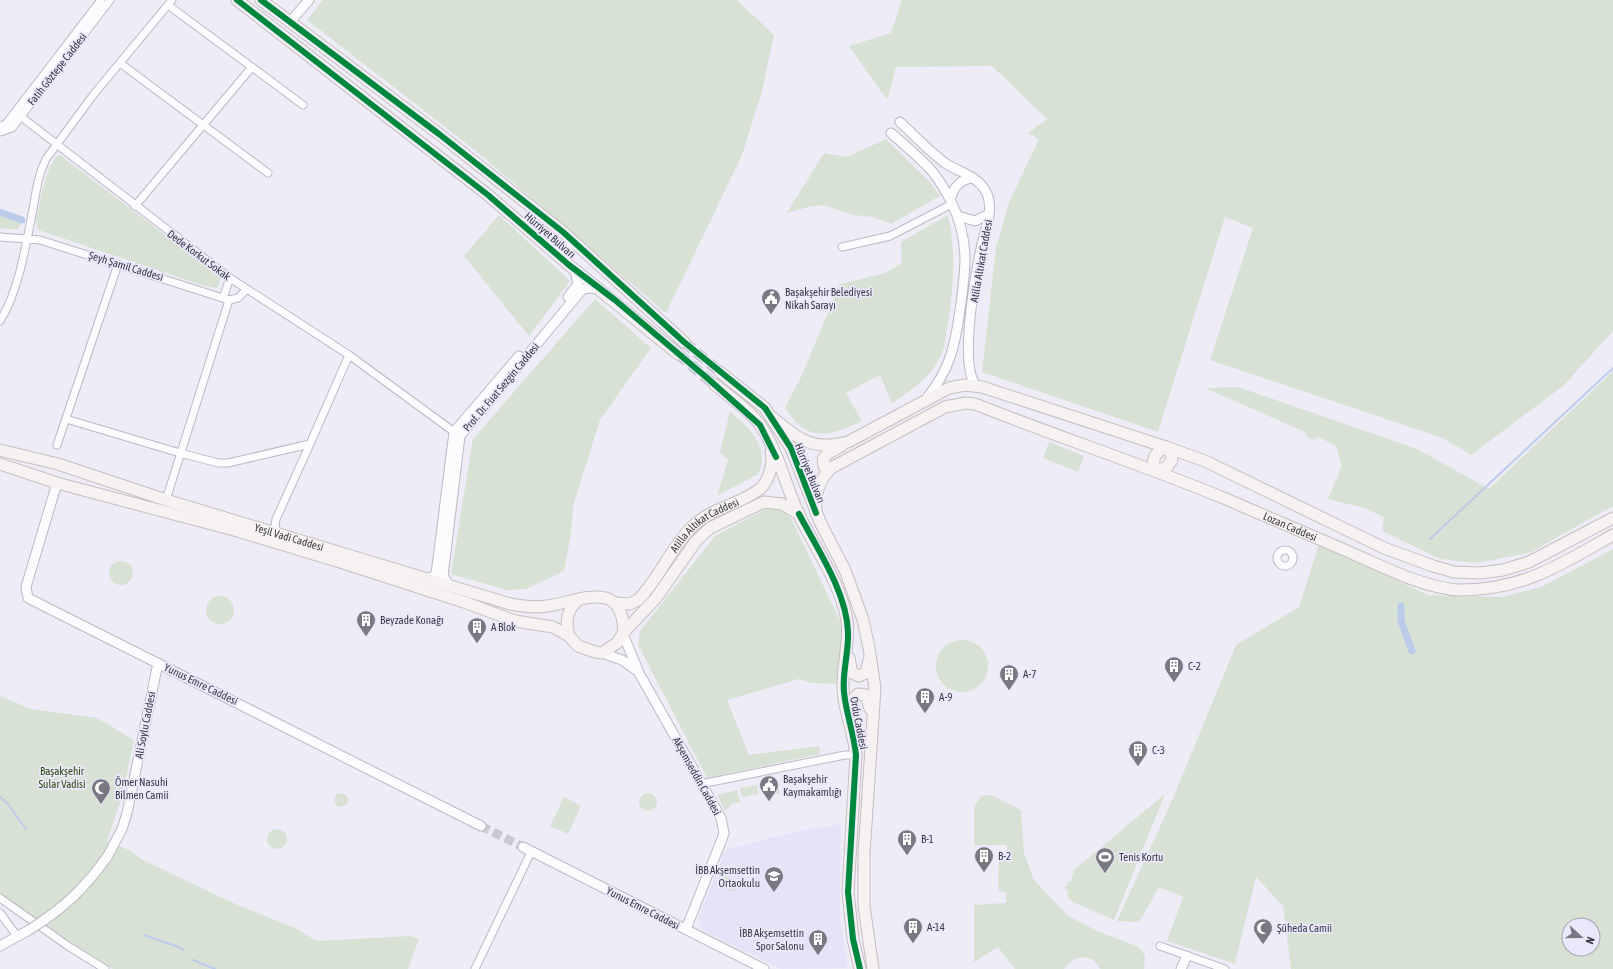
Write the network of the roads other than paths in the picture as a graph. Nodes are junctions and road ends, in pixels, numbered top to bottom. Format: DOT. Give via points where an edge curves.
graph roads {
  1 [pos="101,0"];
  2 [pos="110,0"];
  3 [pos="237,0"];
  4 [pos="261,0"];
  5 [pos="302,0"];
  6 [pos="309,0"];
  7 [pos="170,2"];
  8 [pos="288,21"];
  9 [pos="120,63"];
  10 [pos="252,67"];
  11 [pos="303,105"];
  12 [pos="18,114"];
  13 [pos="900,122"];
  14 [pos="203,125"];
  15 [pos="0,126"];
  16 [pos="0,132"];
  17 [pos="891,133"];
  18 [pos="56,144"];
  19 [pos="268,172"];
  20 [pos="973,178"];
  21 [pos="951,202"];
  22 [pos="134,206"];
  23 [pos="989,214"];
  24 [pos="958,216"];
  25 [pos="0,236"];
  26 [pos="27,240"];
  27 [pos="842,247"];
  28 [pos="583,249"];
  29 [pos="118,264"];
  30 [pos="572,267"];
  31 [pos="230,278"];
  32 [pos="599,289"];
  33 [pos="246,290"];
  34 [pos="226,299"];
  35 [pos="0,321"];
  36 [pos="684,342"];
  37 [pos="678,354"];
  38 [pos="349,355"];
  39 [pos="720,372"];
  40 [pos="715,385"];
  41 [pos="976,386"];
  42 [pos="925,400"];
  43 [pos="773,418"];
  44 [pos="66,419"];
  45 [pos="457,434"];
  46 [pos="765,434"];
  47 [pos="848,442"];
  48 [pos="310,444"];
  49 [pos="57,445"];
  50 [pos="1166,447"];
  51 [pos="0,450"];
  52 [pos="180,453"];
  53 [pos="0,464"];
  54 [pos="61,465"];
  55 [pos="831,468"];
  56 [pos="1156,471"];
  57 [pos="57,483"];
  58 [pos="166,500"];
  59 [pos="816,513"];
  60 [pos="799,514"];
  61 [pos="1613,518"];
  62 [pos="276,520"];
  63 [pos="260,528"];
  64 [pos="277,533"];
  65 [pos="1613,535"];
  66 [pos="429,579"];
  67 [pos="449,585"];
  68 [pos="579,599"];
  69 [pos="616,603"];
  70 [pos="623,633"];
  71 [pos="848,633"];
  72 [pos="569,636"];
  73 [pos="870,648"];
  74 [pos="602,653"];
  75 [pos="158,663"];
  76 [pos="639,673"];
  77 [pos="850,720"];
  78 [pos="872,729"];
  79 [pos="856,755"];
  80 [pos="701,784"];
  81 [pos="481,826"];
  82 [pos="523,847"];
  83 [pos="531,852"];
  84 [pos="0,898"];
  85 [pos="0,913"];
  86 [pos="686,929"];
  87 [pos="16,936"];
  88 [pos="0,946"];
  89 [pos="1160,946"];
  90 [pos="1187,956"];
  91 [pos="105,969"];
  92 [pos="475,969"];
  93 [pos="764,969"];
  94 [pos="860,969"];
  95 [pos="873,969"];
  96 [pos="1181,969"];
  97 [pos="1225,969"];
  1 -- 12 [label="street, Fatih Göztepe Caddesi"];
  2 -- 12 [label="street, Fatih Göztepe Caddesi"];
  3 -- 30 [label="main road, Hürriyet Bulvarı" via="488,195"];
  4 -- 8 [label="main road, Hürriyet Bulvarı"];
  5 -- 8 [label="street"];
  6 -- 8 [label="street"];
  7 -- 9 [label="street"];
  7 -- 10 [label="street"];
  8 -- 28 [label="main road, Hürriyet Bulvarı" via="439,134"];
  9 -- 14 [label="street"];
  9 -- 18 [label="street"];
  10 -- 11 [label="street"];
  10 -- 14 [label="street"];
  12 -- 15 [label="street, Fatih Göztepe Caddesi"];
  12 -- 16 [label="street, Fatih Göztepe Caddesi" via="12,128"];
  12 -- 18 [label="street, Dede Korkut Sokak"];
  13 -- 20 [label="street, Atilla Altıkat Caddesi" via="946,163"];
  14 -- 19 [label="street"];
  14 -- 22 [label="street"];
  17 -- 21 [label="street, Atilla Altıkat Caddesi" via="932,171"];
  18 -- 22 [label="street, Dede Korkut Sokak"];
  18 -- 26 [label="street" via="40,170"];
  20 -- 21 [label="street" via="958,183"];
  20 -- 23 [label="street, Atilla Altıkat Caddesi" via="985,190"];
  21 -- 24 [label="street, Atilla Altıkat Caddesi"];
  21 -- 27 [label="street" via="890,236"];
  22 -- 31 [label="street, Dede Korkut Sokak"];
  23 -- 24 [label="street" via="975,221"];
  23 -- 41 [label="street, Atilla Altıkat Caddesi" via="978,261 968,343 968,368"];
  24 -- 42 [label="street, Atilla Altıkat Caddesi" via="966,253 955,343 946,371"];
  25 -- 26 [label="street, Şeyh Şamil Caddesi"];
  26 -- 29 [label="street, Şeyh Şamil Caddesi" via="40,240"];
  26 -- 35 [label="street" via="13,292"];
  28 -- 30 [label="main road" via="572,243 564,246 562,256"];
  28 -- 36 [label="main road, Hürriyet Bulvarı"];
  29 -- 34 [label="street, Şeyh Şamil Caddesi"];
  29 -- 44 [label="street"];
  30 -- 32 [label="main road, Hürriyet Bulvarı"];
  30 -- 45 [label="street, Prof. Dr. Fuat Sezgin Caddesi" via="578,284"];
  31 -- 33 [label="street, Dede Korkut Sokak"];
  31 -- 34 [label="street"];
  32 -- 37 [label="main road, Hürriyet Bulvarı"];
  32 -- 45 [label="street, Prof. Dr. Fuat Sezgin Caddesi" via="586,288 581,291"];
  33 -- 34 [label="street" via="238,298"];
  33 -- 38 [label="street, Dede Korkut Sokak"];
  34 -- 52 [label="street"];
  38 -- 45 [label="street, Dede Korkut Sokak"];
  38 -- 48 [label="street"];
  39 -- 43 [label="main road, Hürriyet Bulvarı" via="766,408"];
  40 -- 46 [label="main road" via="754,418"];
  41 -- 42 [label="main road, Atilla Altıkat Caddesi" via="949,388"];
  41 -- 50 [label="main road, Lozan Caddesi"];
  42 -- 47 [label="main road, Atilla Altıkat Caddesi"];
  43 -- 47 [label="main road, Atilla Altıkat Caddesi" via="808,443 825,446"];
  43 -- 59 [label="main road, Hürriyet Bulvarı" via="797,461"];
  44 -- 49 [label="street"];
  44 -- 52 [label="street"];
  45 -- 66 [label="street, Prof. Dr. Fuat Sezgin Caddesi" via="436,574"];
  45 -- 67 [label="street, Prof. Dr. Fuat Sezgin Caddesi" via="443,576"];
  46 -- 60 [label="main road"];
  46 -- 69 [label="main road, Atilla Altıkat Caddesi" via="772,456 770,472 763,485 699,520 686,532 638,600 630,604"];
  47 -- 55 [label="main road" via="825,457 824,466"];
  48 -- 52 [label="street" via="228,463 218,463"];
  48 -- 62 [label="street"];
  50 -- 56 [label="main road" via="1154,457"];
  50 -- 56 [label="main road" via="1172,453 1172,460 1167,467"];
  50 -- 61 [label="main road, Lozan Caddesi" via="1205,461 1384,548 1454,572 1480,573 1503,570 1538,558"];
  51 -- 54 [label="main road, Yeşil Vadi Caddesi"];
  52 -- 58 [label="street"];
  53 -- 57 [label="main road, Yeşil Vadi Caddesi"];
  54 -- 57 [label="main road" via="52,467 50,472 50,478"];
  54 -- 57 [label="main road" via="68,471 69,476 66,481"];
  54 -- 58 [label="main road, Yeşil Vadi Caddesi"];
  55 -- 56 [label="main road, Lozan Caddesi" via="945,407 966,403 975,404"];
  55 -- 59 [label="main road" via="817,489"];
  56 -- 65 [label="main road, Lozan Caddesi" via="1375,564 1431,584 1457,590 1490,589 1524,581 1545,573"];
  57 -- 72 [label="main road, Yeşil Vadi Caddesi" via="220,526 464,602 515,621 554,627"];
  57 -- 75 [label="street, Yunus Emre Caddesi" via="26,587 26,595"];
  58 -- 63 [label="main road, Yeşil Vadi Caddesi"];
  59 -- 73 [label="main road, Ordu Caddesi" via="854,594"];
  60 -- 70 [label="main road, Atilla Altıkat Caddesi" via="782,504 764,502 710,528 696,541 651,605"];
  60 -- 71 [label="main road, Ordu Caddesi" via="836,587 844,609"];
  62 -- 63 [label="street"];
  62 -- 64 [label="street"];
  63 -- 64 [label="main road, Yeşil Vadi Caddesi"];
  64 -- 66 [label="main road, Yeşil Vadi Caddesi"];
  66 -- 67 [label="main road, Yeşil Vadi Caddesi"];
  67 -- 68 [label="main road, Yeşil Vadi Caddesi" via="519,606 544,607"];
  68 -- 69 [label="main road, Yeşil Vadi Caddesi" via="597,596"];
  68 -- 72 [label="main road" via="567,617"];
  69 -- 70 [label="main road" via="622,616"];
  70 -- 74 [label="main road" via="614,646"];
  70 -- 76 [label="street, Akşemseddin Caddesi"];
  71 -- 73 [label="main road" via="850,670 855,676 863,676 866,673"];
  71 -- 77 [label="main road, Ordu Caddesi" via="843,690"];
  72 -- 74 [label="main road, Yeşil Vadi Caddesi" via="583,649"];
  73 -- 78 [label="main road, Ordu Caddesi" via="874,688"];
  74 -- 76 [label="street, Akşemseddin Caddesi" via="622,660"];
  75 -- 81 [label="street, Yunus Emre Caddesi"];
  75 -- 87 [label="street, Ali Soylu Caddesi, bridge" via="122,829 91,880 72,900 52,916"];
  76 -- 80 [label="street, Akşemseddin Caddesi"];
  77 -- 78 [label="main road" via="854,697 858,694 866,695 869,700"];
  77 -- 79 [label="main road, Ordu Caddesi"];
  78 -- 95 [label="main road, Ordu Caddesi" via="864,854 864,906"];
  79 -- 80 [label="street" via="845,755"];
  79 -- 94 [label="main road, Ordu Caddesi" via="848,892 853,939"];
  80 -- 86 [label="street, Akşemseddin Caddesi" via="721,818 724,833"];
  82 -- 83 [label="street, Yunus Emre Caddesi"];
  83 -- 86 [label="street, Yunus Emre Caddesi"];
  83 -- 92 [label="street"];
  84 -- 91 [label="street" via="45,931"];
  85 -- 87 [label="street"];
  86 -- 93 [label="street, Yunus Emre Caddesi"];
  87 -- 88 [label="street, Ali Soylu Caddesi"];
  89 -- 90 [label="street"];
  90 -- 96 [label="street"];
  90 -- 97 [label="street"];
}
